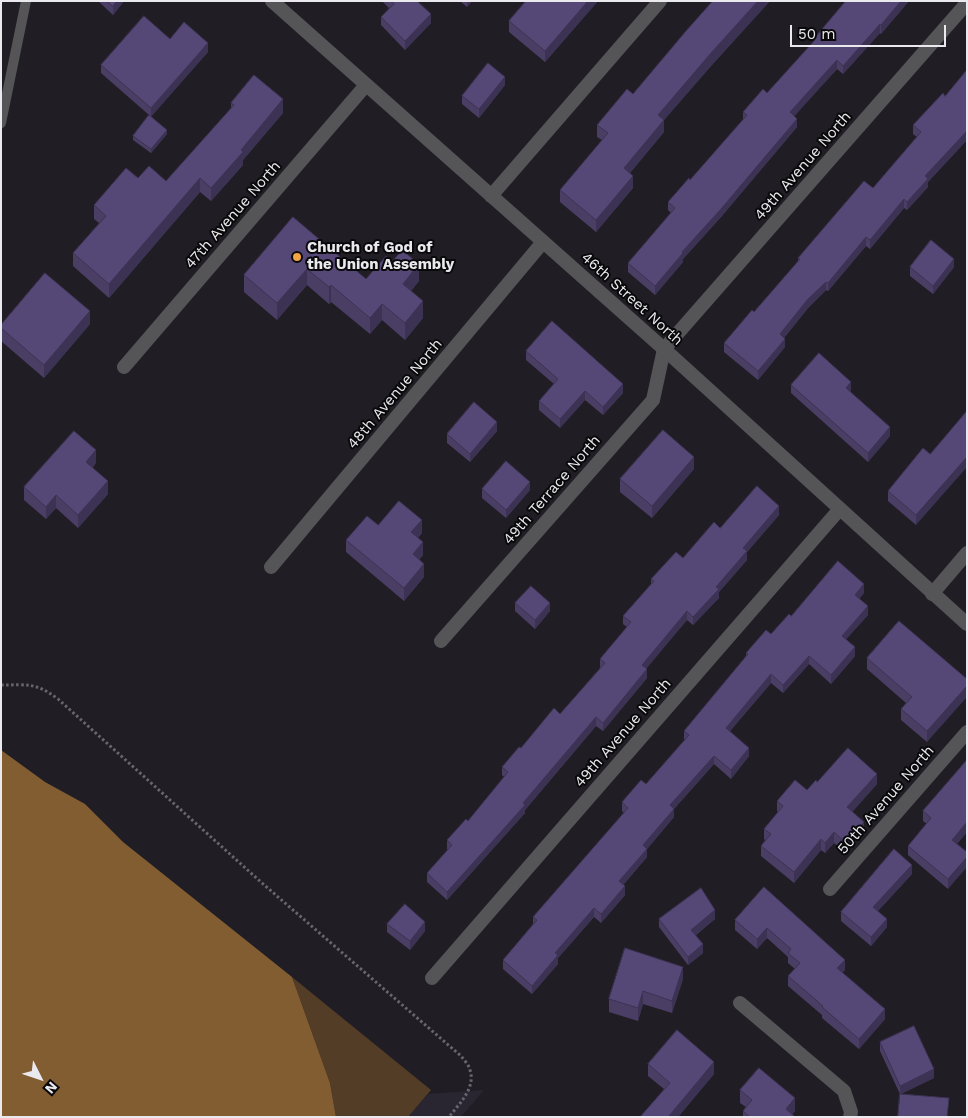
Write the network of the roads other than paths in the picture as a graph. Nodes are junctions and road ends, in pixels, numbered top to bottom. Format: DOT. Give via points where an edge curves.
graph roads {
  1 [pos="26,1"];
  2 [pos="272,1"];
  3 [pos="660,1"];
  4 [pos="967,3"];
  5 [pos="366,85"];
  6 [pos="1,123"];
  7 [pos="491,196"];
  8 [pos="543,242"];
  9 [pos="664,350"];
  10 [pos="124,367"];
  11 [pos="839,510"];
  12 [pos="967,553"];
  13 [pos="271,567"];
  14 [pos="932,594"];
  15 [pos="967,624"];
  16 [pos="441,641"];
  17 [pos="967,732"];
  18 [pos="830,889"];
  19 [pos="432,978"];
  20 [pos="740,1003"];
  21 [pos="850,1117"];
  1 -- 6 [label="lane"];
  2 -- 5 [label="street, 46th Street North"];
  3 -- 7 [label="street"];
  4 -- 9 [label="street, 49th Avenue North"];
  5 -- 7 [label="street, 46th Street North"];
  5 -- 10 [label="street, 47th Avenue North"];
  7 -- 8 [label="street, 46th Street North"];
  8 -- 9 [label="street, 46th Street North"];
  8 -- 13 [label="street, 48th Avenue North"];
  9 -- 11 [label="street, 46th Street North"];
  9 -- 16 [label="street, 49th Terrace North" via="653,400"];
  11 -- 14 [label="street, 46th Street North"];
  11 -- 19 [label="street, 49th Avenue North"];
  12 -- 14 [label="street"];
  14 -- 15 [label="street, 46th Street North"];
  17 -- 18 [label="street, 50th Avenue North"];
  20 -- 21 [label="street" via="844,1091 852,1112"];
}
